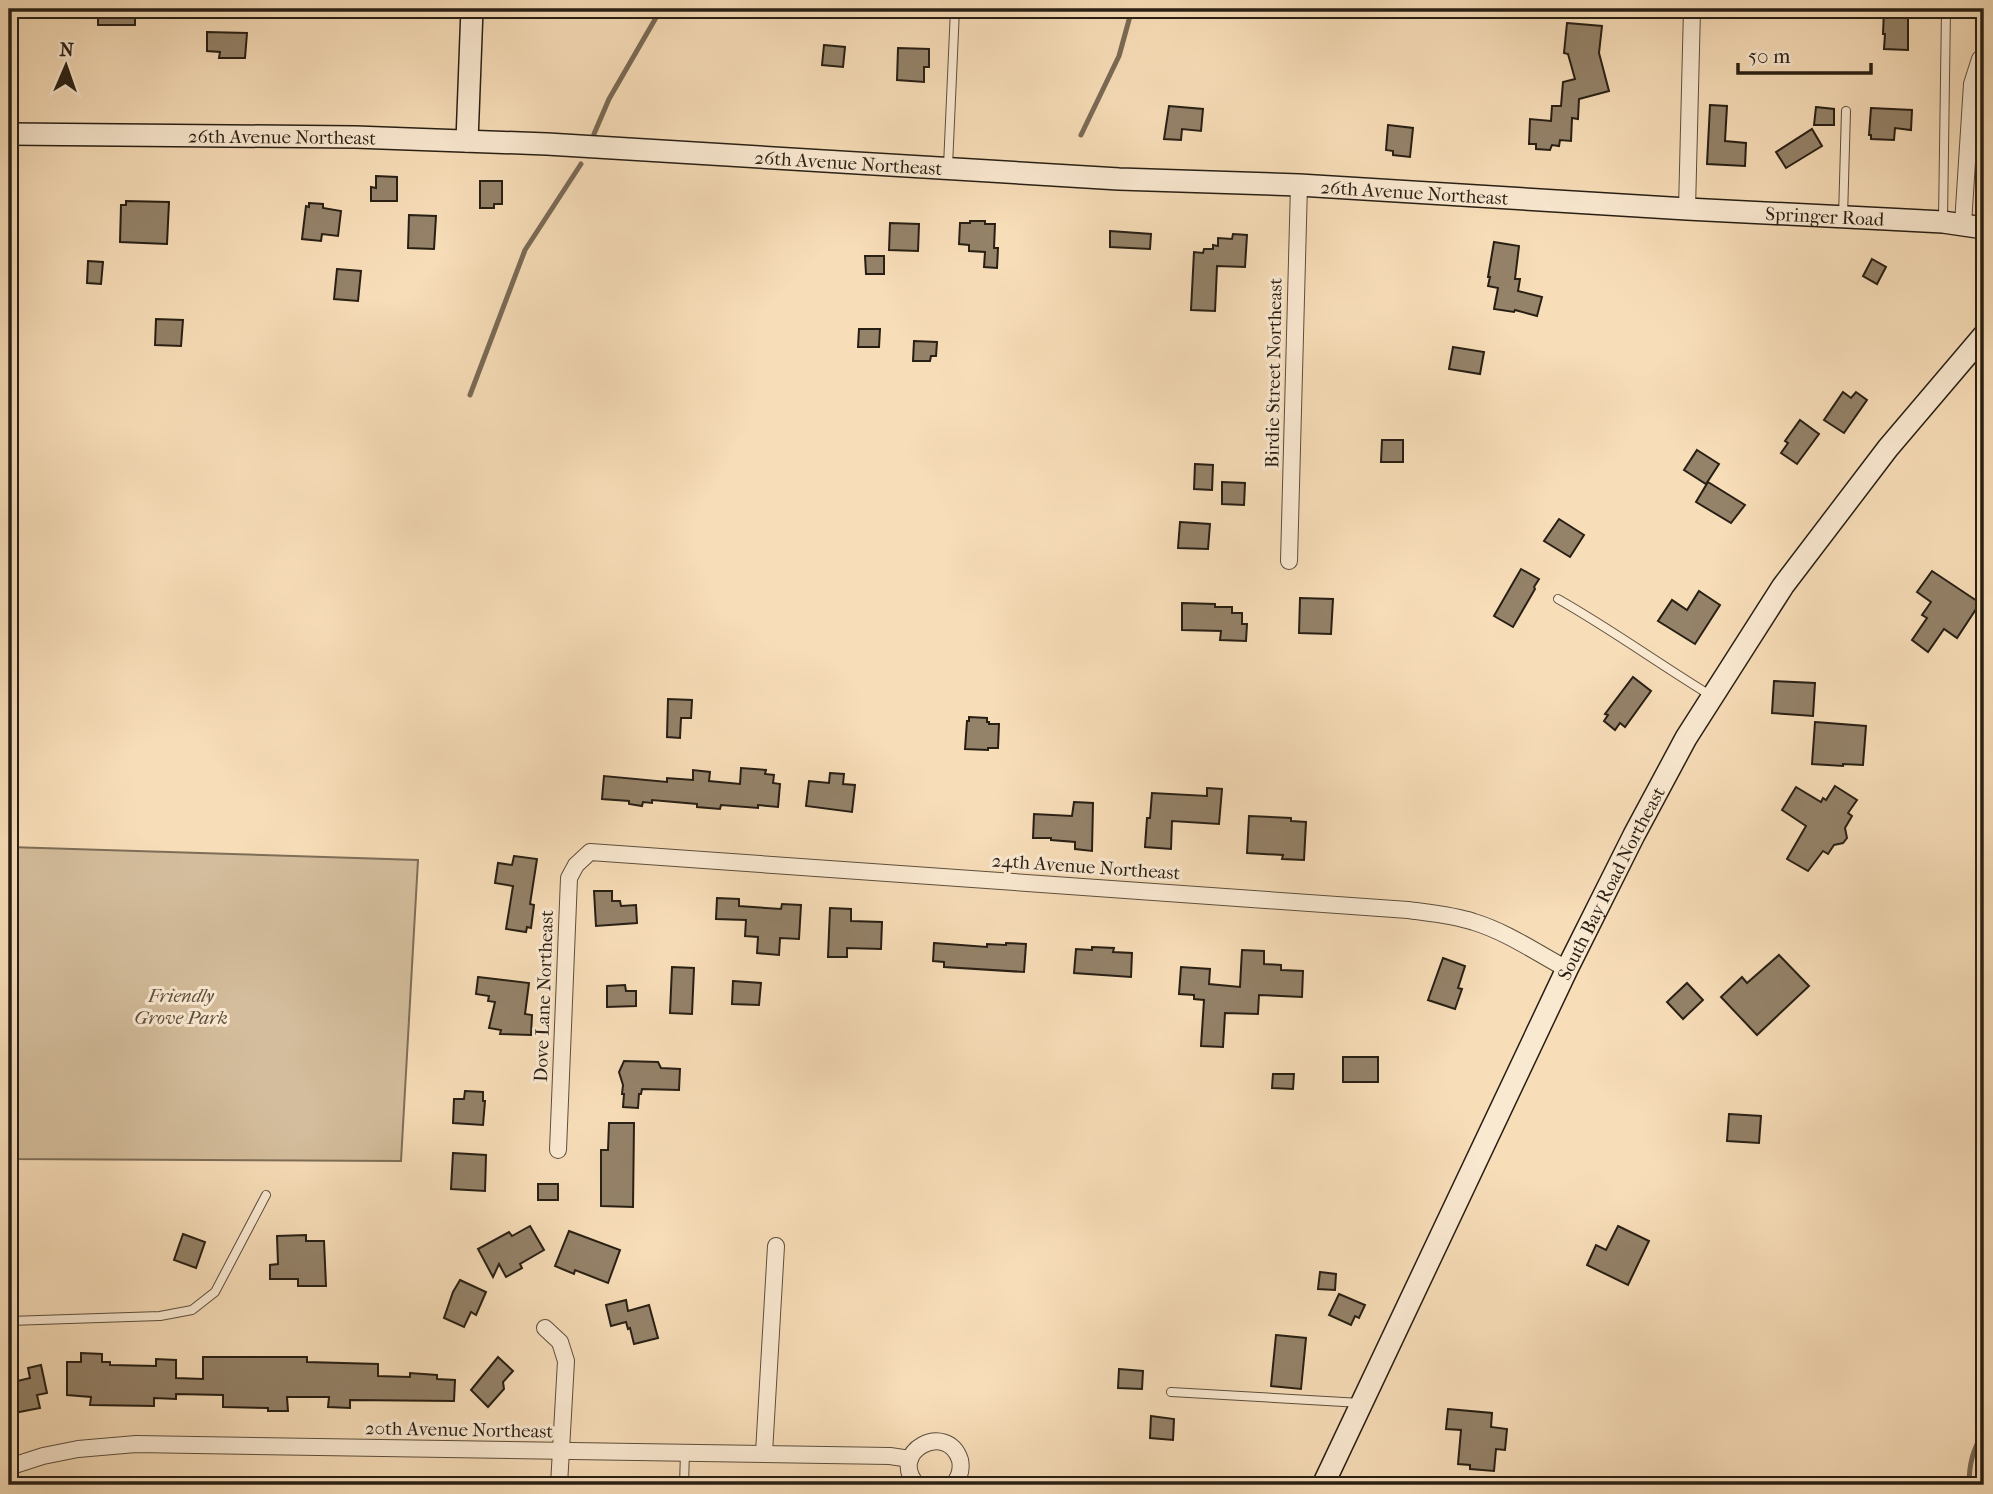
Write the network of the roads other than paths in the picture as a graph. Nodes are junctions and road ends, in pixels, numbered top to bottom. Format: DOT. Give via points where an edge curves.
graph roads {
  1 [pos="472,9"];
  2 [pos="954,9"];
  3 [pos="1692,9"];
  4 [pos="1946,9"];
  5 [pos="1984,56"];
  6 [pos="1846,111"];
  7 [pos="9,134"];
  8 [pos="467,141"];
  9 [pos="947,169"];
  10 [pos="1299,186"];
  11 [pos="1686,209"];
  12 [pos="1843,216"];
  13 [pos="1964,225"];
  14 [pos="1984,335"];
  15 [pos="1289,561"];
  16 [pos="1558,599"];
  17 [pos="1713,697"];
  18 [pos="590,852"];
  19 [pos="1567,969"];
  20 [pos="558,1150"];
  21 [pos="266,1195"];
  22 [pos="776,1246"];
  23 [pos="9,1321"];
  24 [pos="545,1328"];
  25 [pos="1171,1392"];
  26 [pos="1364,1403"];
  27 [pos="561,1451"];
  28 [pos="685,1452"];
  29 [pos="764,1453"];
  30 [pos="911,1459"];
  31 [pos="9,1467"];
  32 [pos="559,1485"];
  33 [pos="684,1485"];
  34 [pos="917,1485"];
  35 [pos="953,1485"];
  36 [pos="1323,1485"];
  1 -- 8 [label="street"];
  2 -- 9 [label="lane"];
  3 -- 11 [label="street"];
  4 -- 13 [label="lane"];
  5 -- 13 [label="street" via="1972,84"];
  6 -- 12 [label="lane"];
  7 -- 8 [label="street, 26th Avenue Northeast"];
  8 -- 9 [label="street, 26th Avenue Northeast"];
  9 -- 10 [label="street, 26th Avenue Northeast"];
  10 -- 11 [label="street, 26th Avenue Northeast"];
  10 -- 15 [label="street, Birdie Street Northeast"];
  11 -- 12 [label="street, Springer Road"];
  12 -- 13 [label="street, Springer Road"];
  14 -- 17 [label="street, South Bay Road Northeast" via="1888,448 1783,586"];
  16 -- 17 [label="lane"];
  17 -- 19 [label="street, South Bay Road Northeast" via="1658,789"];
  18 -- 19 [label="street, 24th Avenue Northeast" via="1422,912 1498,931"];
  18 -- 20 [label="street, Dove Lane Northeast" via="569,878"];
  19 -- 26 [label="street, South Bay Road Northeast"];
  21 -- 23 [label="lane" via="215,1292 192,1310 160,1316"];
  22 -- 29 [label="street"];
  24 -- 27 [label="street" via="561,1342 566,1361"];
  25 -- 26 [label="lane"];
  26 -- 36 [label="street, South Bay Road Northeast"];
  27 -- 28 [label="street, 20th Avenue Northeast"];
  27 -- 31 [label="street, 20th Avenue Northeast" via="136,1444 78,1449"];
  27 -- 32 [label="street"];
  28 -- 29 [label="street, 20th Avenue Northeast"];
  28 -- 33 [label="lane"];
  29 -- 30 [label="street, 20th Avenue Northeast"];
  30 -- 34 [label="street" via="910,1475"];
  30 -- 35 [label="street" via="921,1445 947,1444 961,1465"];
}
